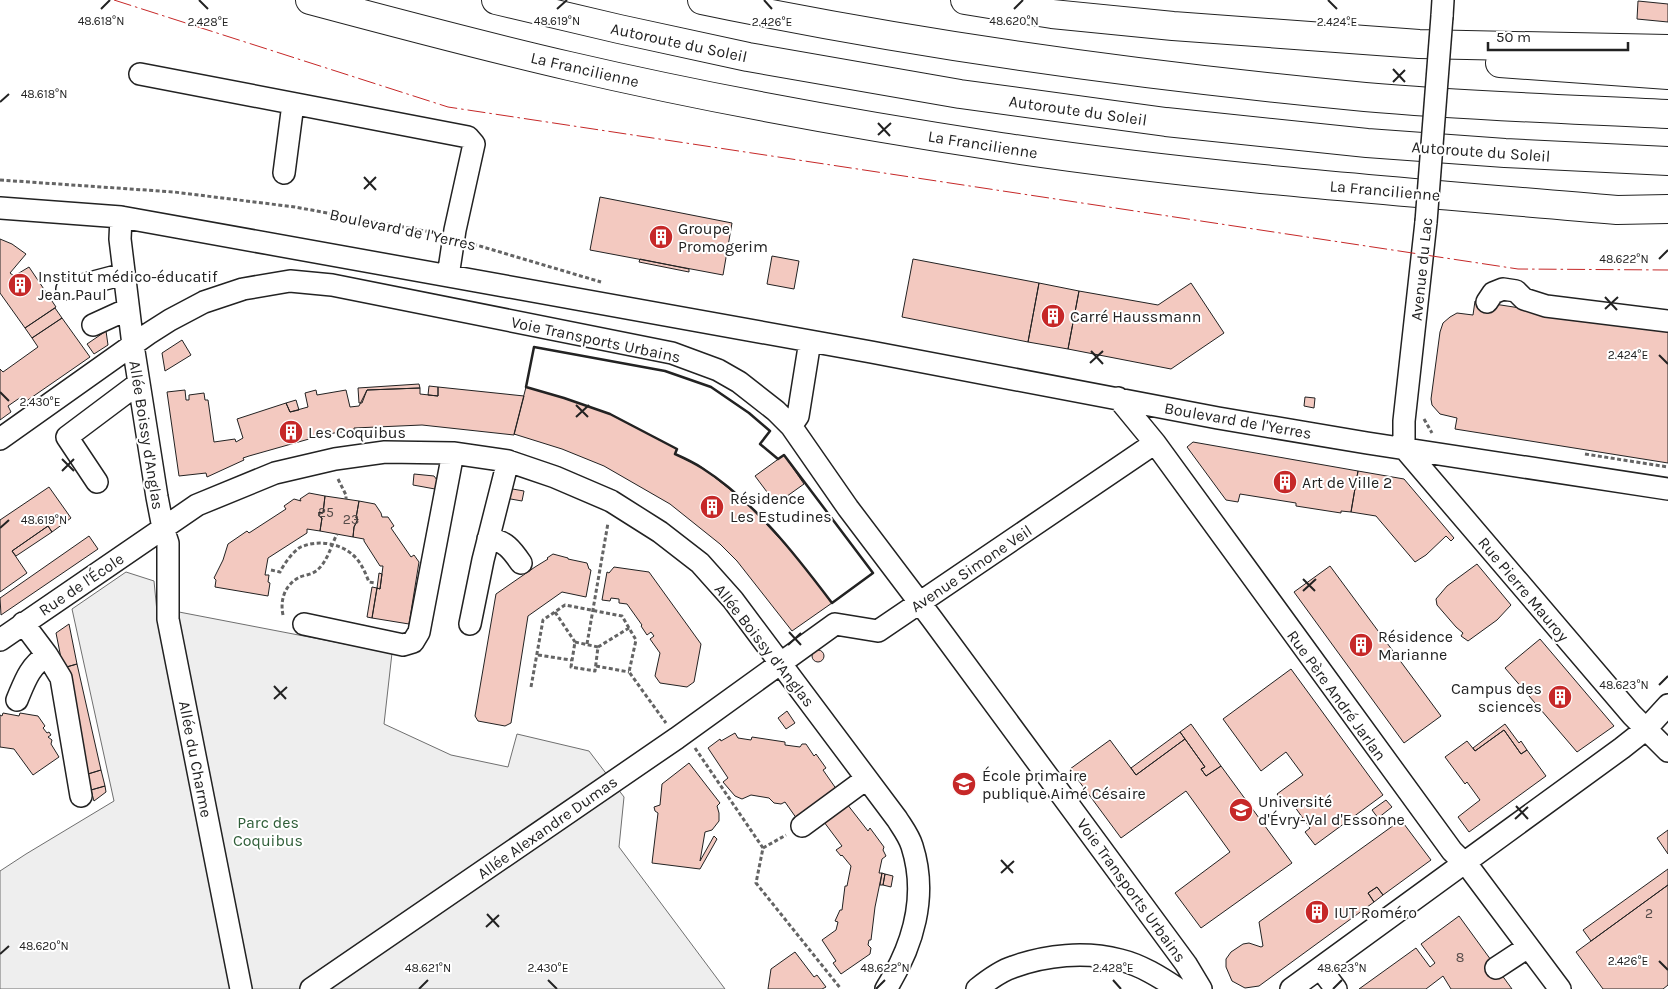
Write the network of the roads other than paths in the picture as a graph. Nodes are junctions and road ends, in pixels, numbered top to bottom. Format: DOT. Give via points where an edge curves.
graph roads {
  1 [pos="310,0"];
  2 [pos="496,0"];
  3 [pos="702,0"];
  4 [pos="965,0"];
  5 [pos="1442,8"];
  6 [pos="1419,44"];
  7 [pos="1668,49"];
  8 [pos="140,74"];
  9 [pos="1668,75"];
  10 [pos="293,104"];
  11 [pos="1668,114"];
  12 [pos="1668,161"];
  13 [pos="284,173"];
  14 [pos="0,208"];
  15 [pos="1668,209"];
  16 [pos="1617,210"];
  17 [pos="1668,216"];
  18 [pos="121,217"];
  19 [pos="124,274"];
  20 [pos="448,276"];
  21 [pos="67,288"];
  22 [pos="1487,302"];
  23 [pos="128,310"];
  24 [pos="1668,321"];
  25 [pos="93,325"];
  26 [pos="810,341"];
  27 [pos="132,345"];
  28 [pos="139,383"];
  29 [pos="1118,398"];
  30 [pos="791,426"];
  31 [pos="0,439"];
  32 [pos="1155,443"];
  33 [pos="1404,448"];
  34 [pos="453,453"];
  35 [pos="508,461"];
  36 [pos="97,482"];
  37 [pos="1668,489"];
  38 [pos="163,528"];
  39 [pos="488,539"];
  40 [pos="521,563"];
  41 [pos="920,603"];
  42 [pos="23,623"];
  43 [pos="304,624"];
  44 [pos="470,624"];
  45 [pos="0,640"];
  46 [pos="47,654"];
  47 [pos="780,663"];
  48 [pos="17,700"];
  49 [pos="1668,705"];
  50 [pos="1646,729"];
  51 [pos="1668,751"];
  52 [pos="866,779"];
  53 [pos="81,796"];
  54 [pos="802,826"];
  55 [pos="1458,857"];
  56 [pos="1528,947"];
  57 [pos="1320,968"];
  58 [pos="1496,968"];
  59 [pos="241,989"];
  60 [pos="312,989"];
  61 [pos="886,989"];
  62 [pos="977,989"];
  63 [pos="1178,989"];
  64 [pos="1201,989"];
  65 [pos="1291,989"];
  66 [pos="1336,989"];
  67 [pos="1560,989"];
  1 -- 16 [label="highway, La Francilienne" via="627,78 1002,148 1246,178"];
  2 -- 12 [label="highway, Autoroute du Soleil" via="748,57 960,94 1166,122 1367,143"];
  3 -- 11 [label="highway" via="982,51 1174,77 1376,98"];
  4 -- 6 [label="highway" via="1052,14 1173,26"];
  5 -- 33 [label="street, Avenue du Lac, bridge"];
  6 -- 7 [label="highway"];
  6 -- 9 [label="highway" via="1484,62"];
  8 -- 10 [label="street"];
  10 -- 13 [label="street"];
  10 -- 20 [label="street" via="468,138 474,144"];
  14 -- 18 [label="street, Boulevard de l'Yerres"];
  15 -- 16 [label="highway, La Francilienne"];
  16 -- 17 [label="highway"];
  18 -- 19 [label="street, Allée Boissy d'Anglas"];
  18 -- 20 [label="street, Boulevard de l'Yerres"];
  19 -- 21 [label="street"];
  19 -- 23 [label="street, Allée Boissy d'Anglas"];
  20 -- 26 [label="street, Boulevard de l'Yerres"];
  22 -- 24 [label="street" via="1493,292 1503,289 1546,306"];
  23 -- 25 [label="street"];
  23 -- 27 [label="street, Allée Boissy d'Anglas"];
  26 -- 29 [label="street, Boulevard de l'Yerres"];
  26 -- 30 [label="street" via="798,416"];
  27 -- 28 [label="street, Allée Boissy d'Anglas"];
  27 -- 30 [label="street, Voie Transports Urbains" via="204,302 243,289 290,281 332,285 672,353 718,370 739,382"];
  27 -- 31 [label="street, Voie Transports Urbains"];
  28 -- 36 [label="street" via="67,437"];
  28 -- 38 [label="street, Allée Boissy d'Anglas"];
  29 -- 32 [label="street, Rue Père André Jarlan"];
  29 -- 33 [label="street, Boulevard de l'Yerres"];
  30 -- 41 [label="street, Voie Transports Urbains"];
  32 -- 41 [label="street, Avenue Simone Veil"];
  32 -- 55 [label="street, Rue Père André Jarlan"];
  33 -- 37 [label="street, Boulevard de l'Yerres"];
  33 -- 50 [label="street, Rue Pierre Mauroy"];
  34 -- 35 [label="street, Allée Boissy d'Anglas"];
  34 -- 38 [label="street, Allée Boissy d'Anglas" via="385,452 335,459 275,473 197,505"];
  34 -- 43 [label="street" via="418,632 413,642 403,645"];
  35 -- 39 [label="street"];
  35 -- 47 [label="street, Allée Boissy d'Anglas" via="611,501 660,532 700,563 733,600"];
  38 -- 42 [label="street, Rue de l'École"];
  38 -- 59 [label="street, Allée du Charme" via="168,543 168,619"];
  39 -- 40 [label="street" via="505,544"];
  39 -- 44 [label="street"];
  41 -- 47 [label="street, Avenue Simone Veil" via="878,631 834,624"];
  41 -- 64 [label="street, Voie Transports Urbains" via="1186,964"];
  42 -- 45 [label="street, Rue de l'École"];
  42 -- 46 [label="street"];
  46 -- 48 [label="street" via="29,671"];
  46 -- 53 [label="street" via="61,678"];
  47 -- 52 [label="street, Allée Boissy d'Anglas"];
  47 -- 60 [label="street, Allée Alexandre Dumas" via="677,738"];
  49 -- 50 [label="street"];
  50 -- 51 [label="street, Rue Pierre Mauroy"];
  50 -- 55 [label="street"];
  52 -- 54 [label="street"];
  52 -- 61 [label="street, Allée Boissy d'Anglas" via="902,827 911,844 918,870 919,897 914,930"];
  55 -- 56 [label="street, Rue Père André Jarlan"];
  55 -- 57 [label="street"];
  56 -- 58 [label="street"];
  56 -- 67 [label="street, Rue Père André Jarlan"];
  57 -- 65 [label="street"];
  57 -- 66 [label="street"];
  62 -- 63 [label="street, Voie Transports Urbains" via="1011,967 1067,955 1119,959"];
}
